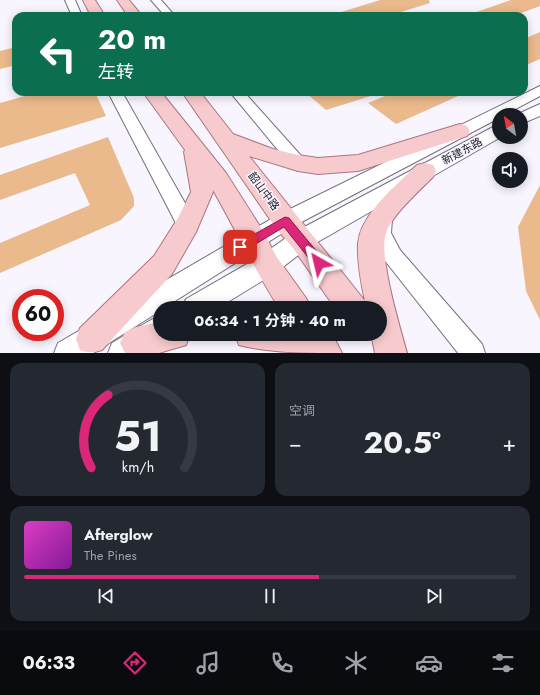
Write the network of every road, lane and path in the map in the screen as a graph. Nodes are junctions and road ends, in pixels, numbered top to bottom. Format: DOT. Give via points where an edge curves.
graph roads {
  1 [pos="70,0"];
  2 [pos="89,0"];
  3 [pos="123,0"];
  4 [pos="156,0"];
  5 [pos="75,12"];
  6 [pos="96,12"];
  7 [pos="132,12"];
  8 [pos="166,12"];
  9 [pos="540,90"];
  10 [pos="117,96"];
  11 [pos="155,96"];
  12 [pos="194,96"];
  13 [pos="239,96"];
  14 [pos="540,109"];
  15 [pos="528,115"];
  16 [pos="460,131"];
  17 [pos="492,135"];
  18 [pos="225,139"];
  19 [pos="194,147"];
  20 [pos="298,163"];
  21 [pos="425,170"];
  22 [pos="383,215"];
  23 [pos="285,221"];
  24 [pos="187,225"];
  25 [pos="254,239"];
  26 [pos="302,240"];
  27 [pos="267,265"];
  28 [pos="207,301"];
  29 [pos="291,301"];
  30 [pos="348,301"];
  31 [pos="91,339"];
  32 [pos="153,339"];
  33 [pos="269,341"];
  34 [pos="318,341"];
  35 [pos="378,341"];
  36 [pos="139,342"];
  37 [pos="288,348"];
  38 [pos="68,353"];
  39 [pos="326,353"];
  40 [pos="387,353"];
  41 [pos="392,353"];
  42 [pos="473,353"];
  1 -- 5 [label="street"];
  2 -- 6 [label="main road"];
  3 -- 7 [label="main road"];
  4 -- 8 [label="street"];
  9 -- 16 [label="main road, 新建东路"];
  10 -- 24 [label="street"];
  11 -- 19 [label="main road"];
  12 -- 18 [label="main road, 韶山中路"];
  13 -- 20 [label="street"];
  14 -- 15 [label="main road"];
  16 -- 20 [label="main road" via="358,163 318,166"];
  16 -- 23 [label="main road, 新建东路"];
  17 -- 21 [label="main road, 新建东路"];
  18 -- 20 [label="main road"];
  18 -- 23 [label="main road, 韶山中路"];
  19 -- 24 [label="main road" via="202,192"];
  19 -- 25 [label="main road" via="218,179"];
  21 -- 22 [label="main road"];
  21 -- 26 [label="main road, 新建东路"];
  22 -- 41 [label="main road" via="372,234 371,259"];
  22 -- 42 [label="street" via="381,234 393,256"];
  23 -- 25 [label="main road, 新建东路"];
  23 -- 26 [label="main road, 韶山中路"];
  24 -- 31 [label="main road" via="164,265"];
  25 -- 27 [label="main road"];
  25 -- 31 [label="main road, 新建东路"];
  26 -- 27 [label="main road, 新建东路"];
  26 -- 30 [label="main road, 韶山中路"];
  27 -- 28 [label="main road, 新建东路"];
  27 -- 29 [label="main road"];
  31 -- 38 [label="main road, 新建东路"];
  32 -- 36 [label="main road"];
  33 -- 37 [label="main road"];
  34 -- 39 [label="main road"];
  35 -- 40 [label="main road"];
}
